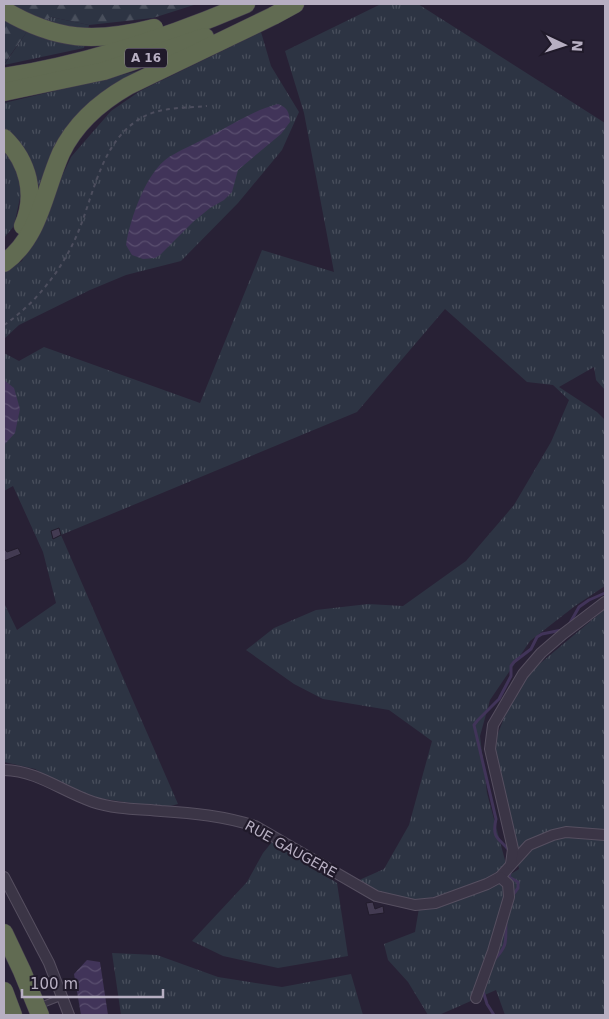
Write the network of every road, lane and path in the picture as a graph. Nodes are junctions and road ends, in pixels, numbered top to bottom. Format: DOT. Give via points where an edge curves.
graph roads {
  1 [pos="228,4"];
  2 [pos="246,4"];
  3 [pos="283,4"];
  4 [pos="296,4"];
  5 [pos="4,10"];
  6 [pos="4,77"];
  7 [pos="4,92"];
  8 [pos="207,106"];
  9 [pos="4,138"];
  10 [pos="4,252"];
  11 [pos="4,263"];
  12 [pos="4,324"];
  13 [pos="605,602"];
  14 [pos="4,770"];
  15 [pos="605,835"];
  16 [pos="510,865"];
  17 [pos="4,877"];
  18 [pos="500,877"];
  19 [pos="4,933"];
  20 [pos="4,949"];
  21 [pos="4,991"];
  22 [pos="62,997"];
  23 [pos="476,998"];
  24 [pos="38,1011"];
  25 [pos="13,1015"];
  26 [pos="69,1015"];
  1 -- 5 [label="highway" via="153,29 104,38 54,32"];
  2 -- 6 [label="highway, A 16" via="134,46"];
  3 -- 7 [label="highway, A 16" via="156,54 94,73"];
  4 -- 11 [label="highway" via="128,86 89,114 64,147 30,234 16,254"];
  8 -- 12 [label="path" via="149,114 123,133 97,177 76,237 64,259 38,294"];
  9 -- 10 [label="highway" via="22,162 30,195 24,226"];
  13 -- 16 [label="street" via="541,653 523,674 493,725 490,750 513,849"];
  14 -- 18 [label="street, RUE GAUGERE" via="33,774 80,797 112,807 197,813 254,826 376,896 403,903 435,903"];
  15 -- 16 [label="street, RUE GAUGERE" via="566,832 553,835 529,844"];
  16 -- 18 [label="street, RUE GAUGERE"];
  17 -- 22 [label="street" via="49,963"];
  18 -- 23 [label="street" via="508,884 509,897"];
  19 -- 24 [label="highway"];
  20 -- 24 [label="highway"];
  21 -- 25 [label="highway"];
  22 -- 24 [label="lane"];
  22 -- 26 [label="street"];
}
